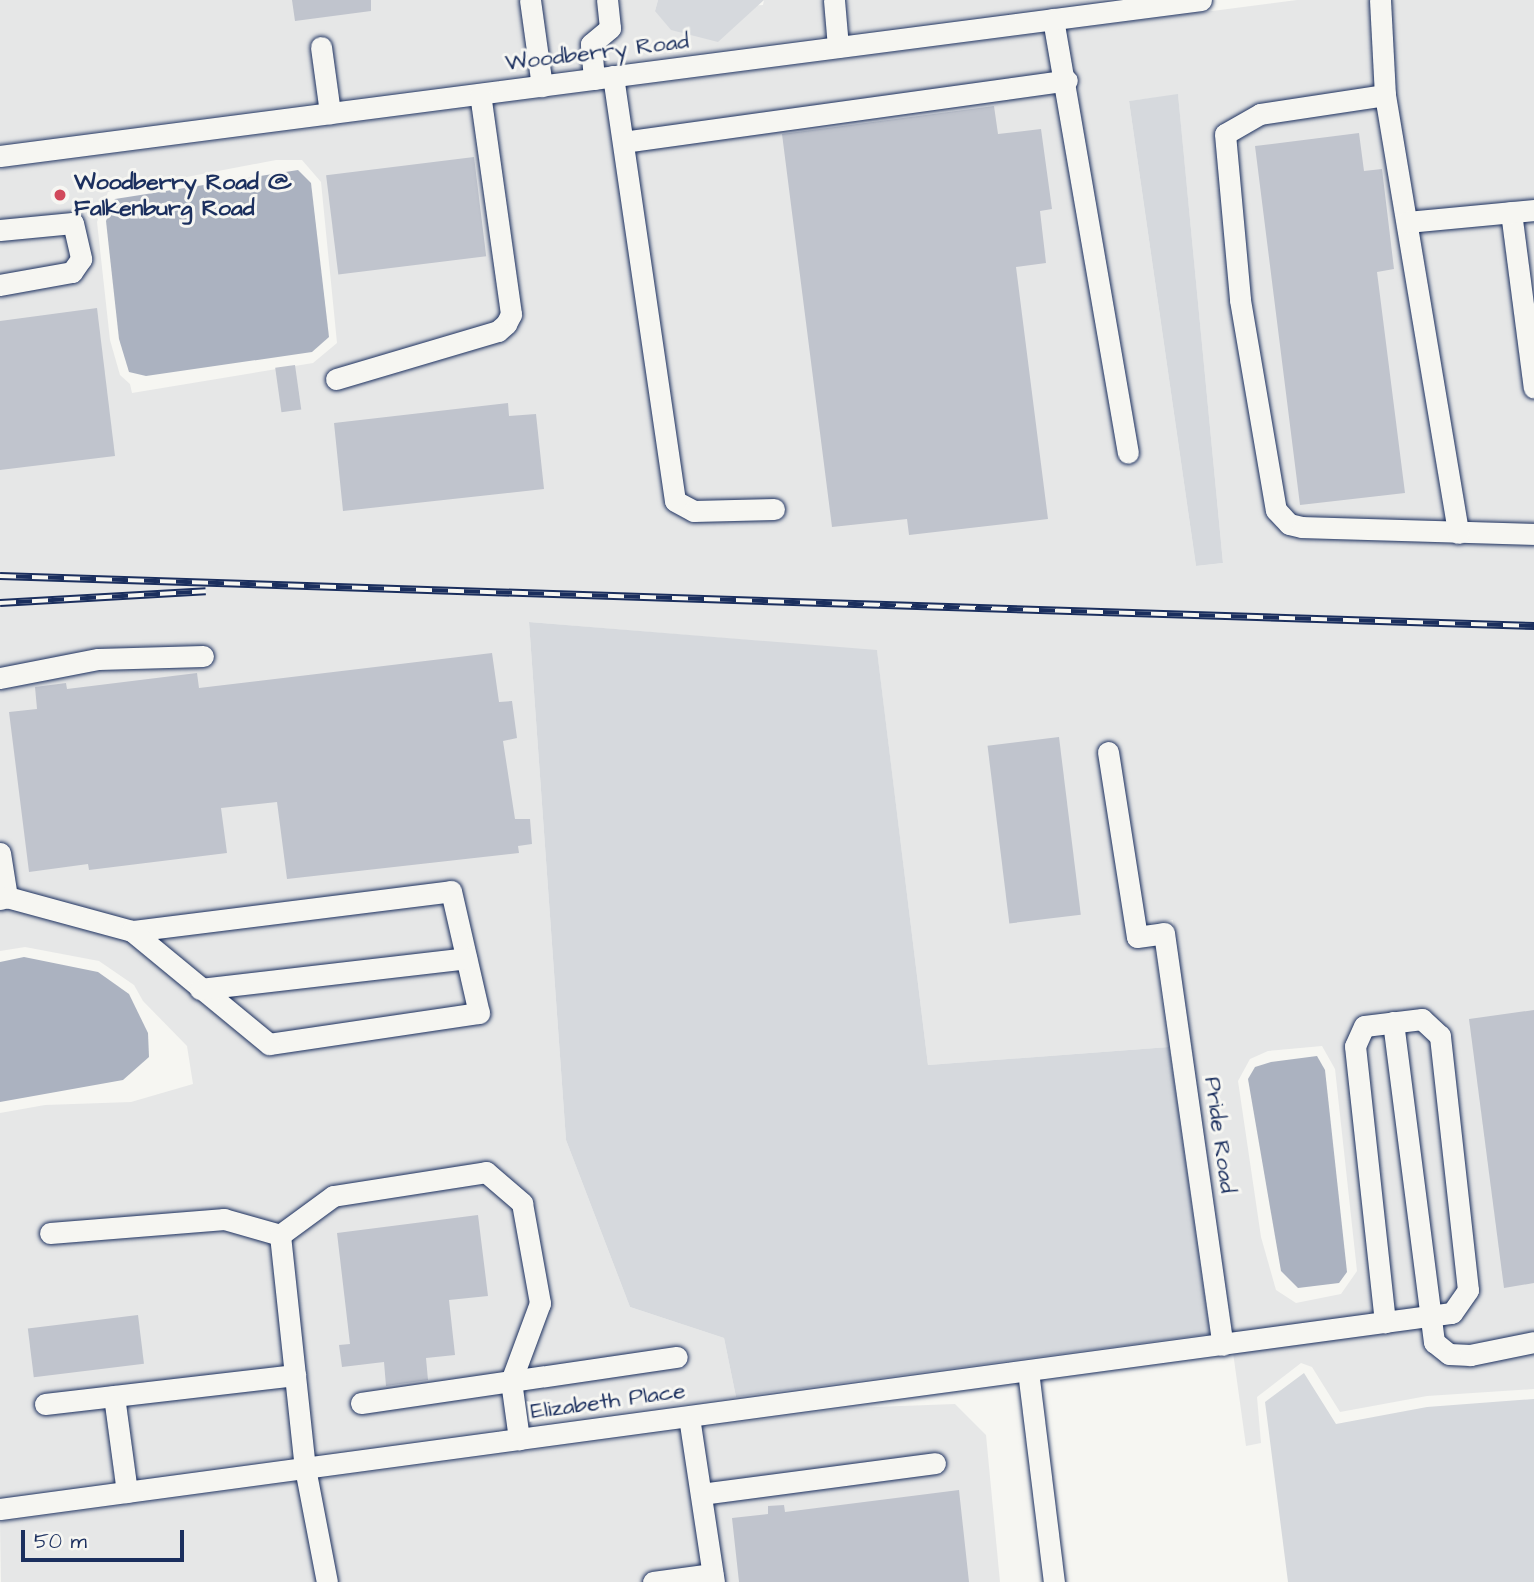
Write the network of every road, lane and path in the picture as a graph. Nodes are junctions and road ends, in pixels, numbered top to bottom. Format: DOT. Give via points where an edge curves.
graph roads {
  1 [pos="530,0"];
  2 [pos="607,0"];
  3 [pos="834,0"];
  4 [pos="1195,0"];
  5 [pos="1201,0"];
  6 [pos="1380,0"];
  7 [pos="1053,19"];
  8 [pos="321,47"];
  9 [pos="838,47"];
  10 [pos="604,78"];
  11 [pos="1067,80"];
  12 [pos="542,86"];
  13 [pos="480,94"];
  14 [pos="1385,95"];
  15 [pos="330,113"];
  16 [pos="623,142"];
  17 [pos="0,156"];
  18 [pos="1534,210"];
  19 [pos="1511,212"];
  20 [pos="1407,222"];
  21 [pos="0,230"];
  22 [pos="0,285"];
  23 [pos="336,379"];
  24 [pos="1534,388"];
  25 [pos="1128,453"];
  26 [pos="774,509"];
  27 [pos="1458,533"];
  28 [pos="1534,534"];
  29 [pos="203,656"];
  30 [pos="0,678"];
  31 [pos="1108,752"];
  32 [pos="0,853"];
  33 [pos="4,898"];
  34 [pos="132,931"];
  35 [pos="466,958"];
  36 [pos="200,989"];
  37 [pos="1393,1022"];
  38 [pos="50,1233"];
  39 [pos="280,1235"];
  40 [pos="1429,1316"];
  41 [pos="1385,1322"];
  42 [pos="1534,1342"];
  43 [pos="1223,1345"];
  44 [pos="677,1357"];
  45 [pos="1028,1371"];
  46 [pos="295,1375"];
  47 [pos="512,1381"];
  48 [pos="114,1396"];
  49 [pos="361,1403"];
  50 [pos="45,1404"];
  51 [pos="690,1416"];
  52 [pos="519,1439"];
  53 [pos="935,1463"];
  54 [pos="305,1468"];
  55 [pos="127,1492"];
  56 [pos="701,1494"];
  57 [pos="0,1509"];
  58 [pos="713,1578"];
  59 [pos="327,1582"];
  60 [pos="653,1582"];
  61 [pos="1054,1582"];
  1 -- 12 [label="street"];
  2 -- 10 [label="street" via="610,28 591,44"];
  3 -- 9 [label="street"];
  4 -- 5 [label="street, Woodberry Road"];
  4 -- 7 [label="street, Woodberry Road"];
  6 -- 14 [label="street"];
  7 -- 9 [label="street, Woodberry Road"];
  7 -- 11 [label="street"];
  8 -- 15 [label="street"];
  9 -- 10 [label="street, Woodberry Road"];
  10 -- 12 [label="street, Woodberry Road"];
  10 -- 16 [label="street"];
  11 -- 16 [label="street"];
  11 -- 25 [label="street"];
  12 -- 13 [label="street, Woodberry Road"];
  13 -- 15 [label="street, Woodberry Road"];
  13 -- 23 [label="street" via="511,314 506,324 498,331"];
  14 -- 20 [label="street"];
  14 -- 27 [label="street" via="1261,114 1225,134 1240,300 1276,510 1289,524"];
  15 -- 17 [label="street, Woodberry Road"];
  16 -- 26 [label="street" via="675,501 694,511"];
  18 -- 19 [label="street"];
  19 -- 20 [label="street"];
  19 -- 24 [label="street"];
  20 -- 27 [label="street"];
  21 -- 22 [label="street" via="73,223 81,258 72,272"];
  27 -- 28 [label="street"];
  29 -- 30 [label="street" via="98,659"];
  31 -- 43 [label="street, Pride Road" via="1137,937 1164,933"];
  32 -- 33 [label="street"];
  33 -- 34 [label="street"];
  34 -- 35 [label="street" via="451,891"];
  34 -- 36 [label="street"];
  35 -- 36 [label="street"];
  35 -- 36 [label="street" via="479,1013 269,1044"];
  37 -- 40 [label="street"];
  37 -- 40 [label="street, Elizabeth Place" via="1422,1019 1440,1036 1468,1290 1452,1313"];
  37 -- 41 [label="street, Elizabeth Place" via="1364,1026 1355,1046"];
  38 -- 39 [label="street" via="224,1219"];
  39 -- 46 [label="street"];
  39 -- 47 [label="street" via="333,1196 486,1172 522,1203 540,1303"];
  40 -- 41 [label="street, Elizabeth Place"];
  40 -- 42 [label="street" via="1434,1342 1449,1354 1471,1355"];
  41 -- 43 [label="street, Elizabeth Place"];
  43 -- 45 [label="street, Elizabeth Place"];
  44 -- 47 [label="street"];
  45 -- 51 [label="street, Elizabeth Place"];
  45 -- 61 [label="street"];
  46 -- 48 [label="street"];
  46 -- 54 [label="street"];
  47 -- 49 [label="street"];
  47 -- 52 [label="street"];
  48 -- 50 [label="street"];
  48 -- 55 [label="street"];
  51 -- 52 [label="street, Elizabeth Place"];
  51 -- 56 [label="street"];
  52 -- 54 [label="street, Elizabeth Place"];
  53 -- 56 [label="street"];
  54 -- 55 [label="street, Elizabeth Place"];
  54 -- 59 [label="street"];
  55 -- 57 [label="street, Elizabeth Place"];
  56 -- 58 [label="street"];
  58 -- 60 [label="street"];
}
